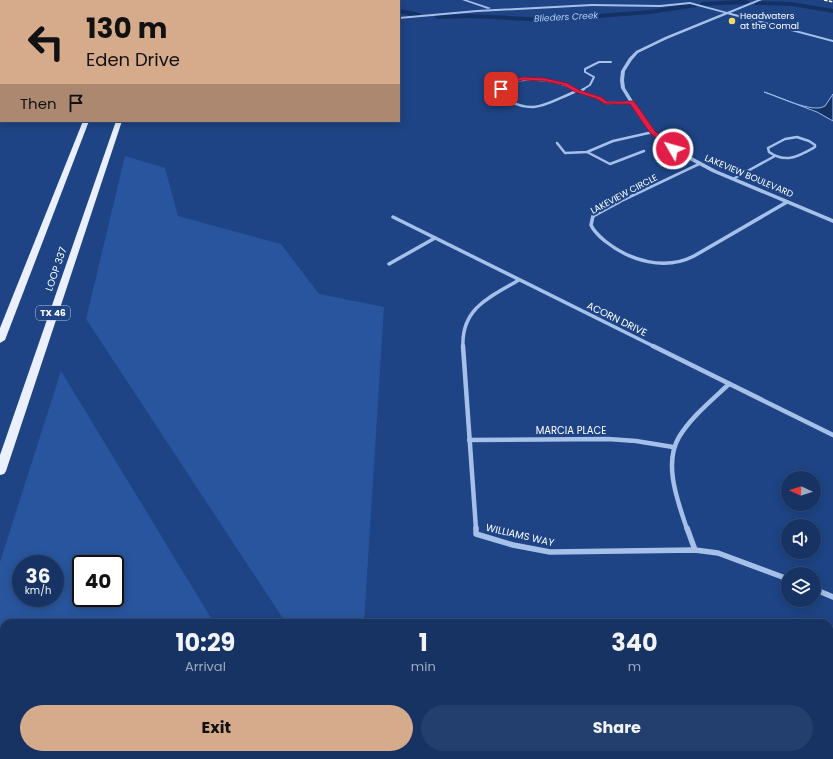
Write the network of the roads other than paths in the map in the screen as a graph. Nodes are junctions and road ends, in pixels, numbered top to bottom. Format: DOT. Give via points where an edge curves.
graph roads {
  1 [pos="464,0"];
  2 [pos="760,0"];
  3 [pos="493,10"];
  4 [pos="727,13"];
  5 [pos="400,18"];
  6 [pos="833,41"];
  7 [pos="611,62"];
  8 [pos="577,91"];
  9 [pos="581,91"];
  10 [pos="632,102"];
  11 [pos="86,122"];
  12 [pos="119,122"];
  13 [pos="653,132"];
  14 [pos="557,143"];
  15 [pos="644,151"];
  16 [pos="587,152"];
  17 [pos="775,156"];
  18 [pos="699,164"];
  19 [pos="733,179"];
  20 [pos="788,202"];
  21 [pos="393,217"];
  22 [pos="833,221"];
  23 [pos="435,238"];
  24 [pos="389,264"];
  25 [pos="519,280"];
  26 [pos="0,340"];
  27 [pos="729,384"];
  28 [pos="833,435"];
  29 [pos="469,440"];
  30 [pos="673,447"];
  31 [pos="0,471"];
  32 [pos="695,550"];
  33 [pos="781,576"];
  34 [pos="821,592"];
  35 [pos="833,597"];
  1 -- 3 [label="street"];
  2 -- 4 [label="street, LAKEVIEW BOULEVARD"];
  3 -- 4 [label="street" via="586,5 660,6 686,3"];
  3 -- 5 [label="street"];
  4 -- 6 [label="street"];
  4 -- 10 [label="street, LAKEVIEW BOULEVARD" via="641,49 633,55 625,67 622,80 623,88"];
  7 -- 9 [label="street" via="599,62 585,69 585,72 594,78 590,85"];
  8 -- 8 [label="street" via="555,81 523,79 507,82 501,89 502,97 508,101 538,108"];
  8 -- 9 [label="street"];
  9 -- 10 [label="street" via="607,103"];
  10 -- 13 [label="street, LAKEVIEW BOULEVARD"];
  11 -- 26 [label="main road"];
  12 -- 31 [label="main road, LOOP 337 / TX 46"];
  13 -- 16 [label="street" via="613,141"];
  13 -- 18 [label="street, LAKEVIEW BOULEVARD" via="673,149"];
  14 -- 16 [label="street" via="565,153"];
  15 -- 16 [label="street" via="610,164"];
  17 -- 17 [label="street" via="796,158 815,145 804,139 784,138 768,148"];
  17 -- 19 [label="street"];
  18 -- 19 [label="street, LAKEVIEW BOULEVARD"];
  18 -- 20 [label="street, LAKEVIEW CIRCLE" via="593,216 590,222 592,228 603,240 632,256 651,262 677,262"];
  19 -- 20 [label="street, LAKEVIEW BOULEVARD"];
  20 -- 22 [label="street, LAKEVIEW BOULEVARD"];
  21 -- 23 [label="street, ACORN DRIVE"];
  23 -- 24 [label="street"];
  23 -- 25 [label="street, ACORN DRIVE"];
  25 -- 27 [label="street, ACORN DRIVE"];
  25 -- 29 [label="street, WILLIAMS WAY" via="483,303 471,314 463,329"];
  27 -- 28 [label="street, ACORN DRIVE"];
  27 -- 30 [label="street" via="686,428"];
  29 -- 30 [label="street, MARCIA PLACE" via="608,439"];
  29 -- 32 [label="street, WILLIAMS WAY" via="476,534 550,552"];
  30 -- 32 [label="street" via="674,484"];
  32 -- 33 [label="street, WILLIAMS WAY" via="718,553"];
  34 -- 35 [label="street"];
}
